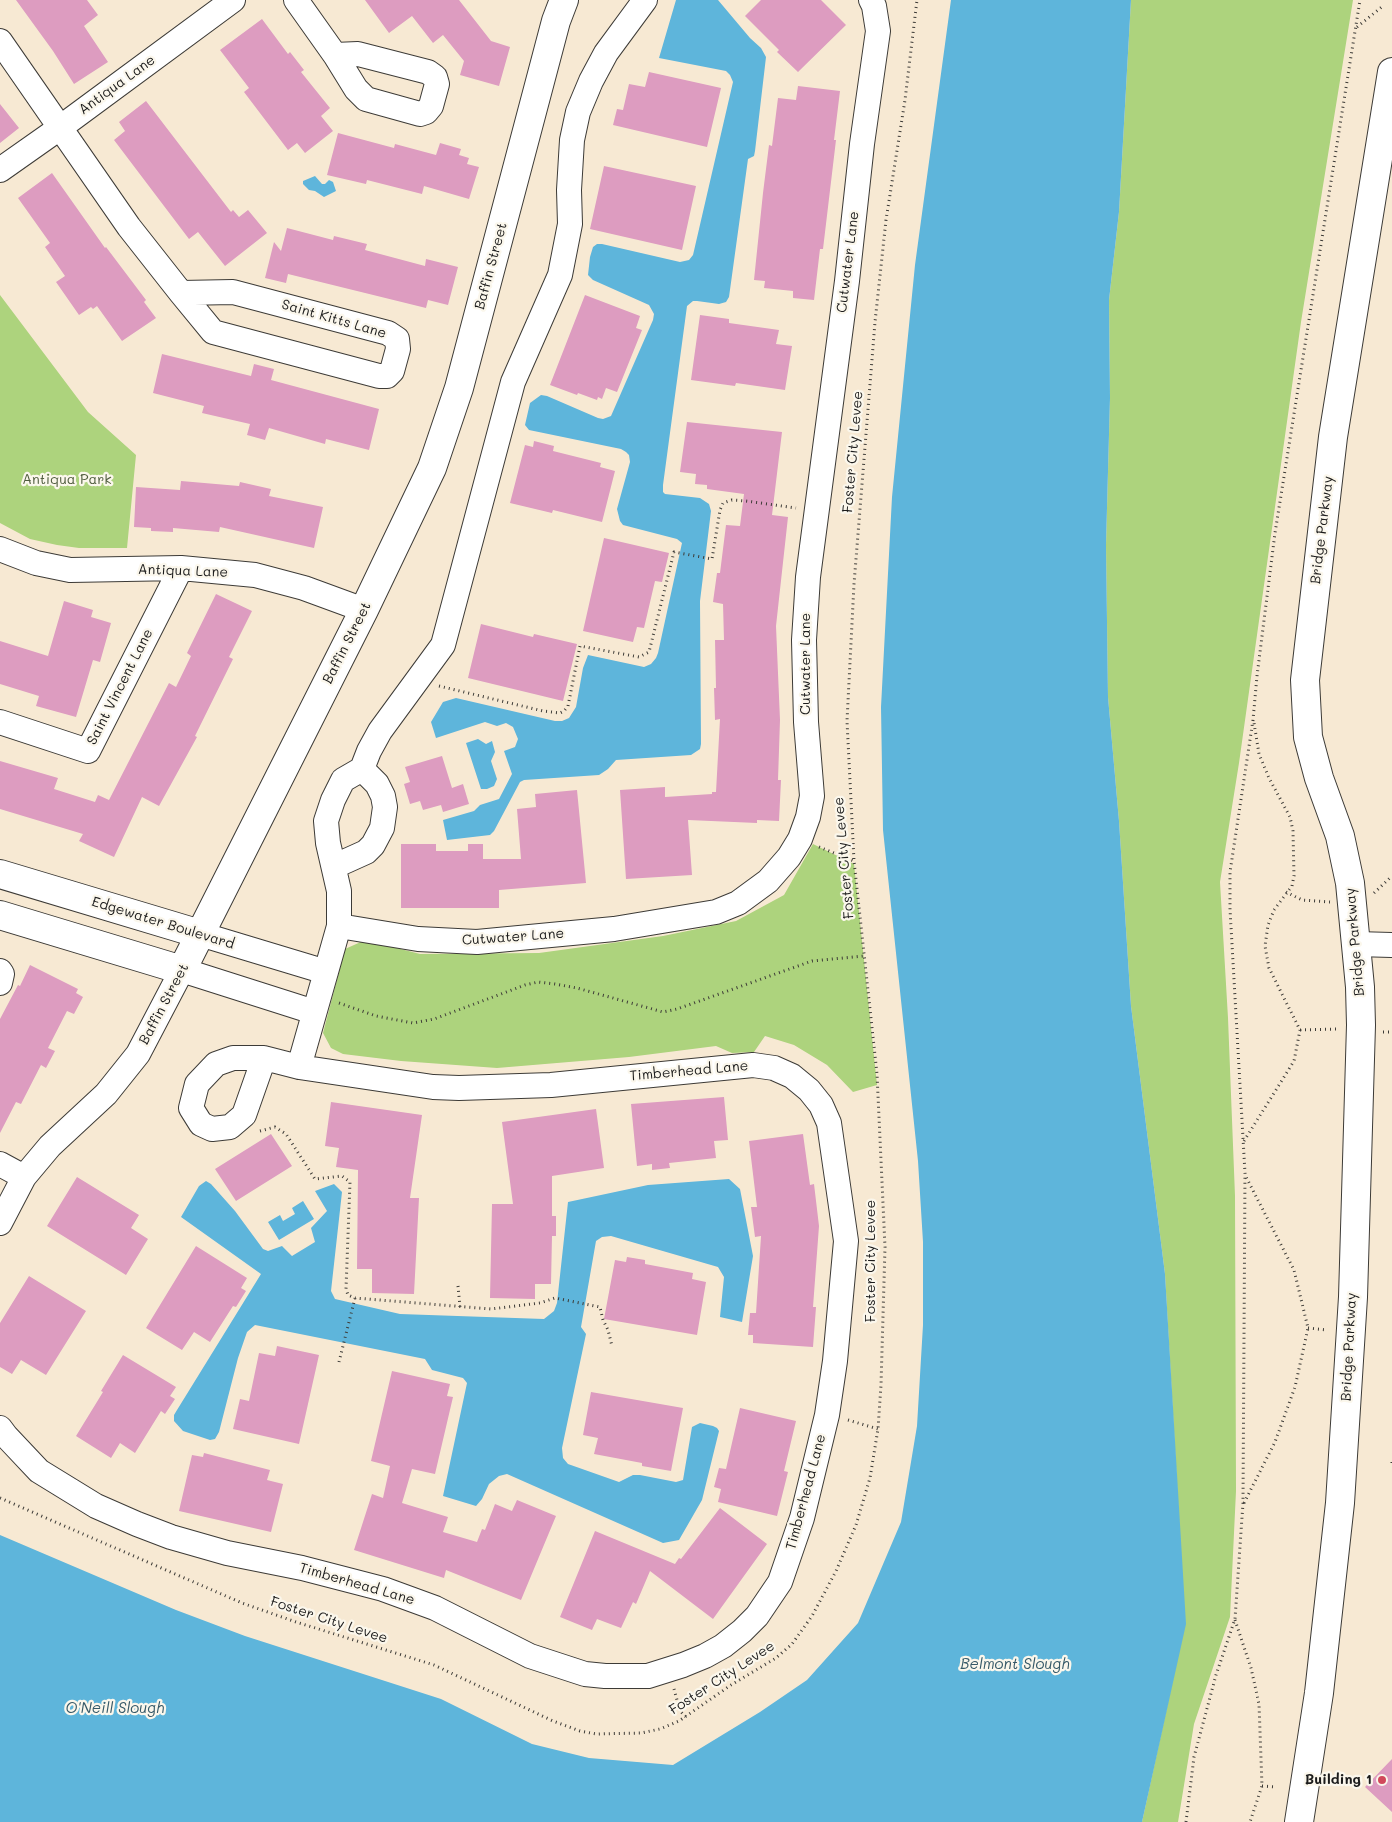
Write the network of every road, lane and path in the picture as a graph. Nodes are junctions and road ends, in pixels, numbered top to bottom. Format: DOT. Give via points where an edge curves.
graph roads {
  1 [pos="233,0"];
  2 [pos="296,0"];
  3 [pos="564,0"];
  4 [pos="645,0"];
  5 [pos="870,0"];
  6 [pos="917,0"];
  7 [pos="1360,0"];
  8 [pos="1383,6"];
  9 [pos="1357,27"];
  10 [pos="0,41"];
  11 [pos="334,55"];
  12 [pos="1392,72"];
  13 [pos="61,127"];
  14 [pos="0,170"];
  15 [pos="181,293"];
  16 [pos="817,512"];
  17 [pos="0,549"];
  18 [pos="181,568"];
  19 [pos="364,610"];
  20 [pos="418,681"];
  21 [pos="1253,720"];
  22 [pos="0,722"];
  23 [pos="362,770"];
  24 [pos="800,839"];
  25 [pos="854,861"];
  26 [pos="334,866"];
  27 [pos="0,874"];
  28 [pos="1286,892"];
  29 [pos="1352,899"];
  30 [pos="0,915"];
  31 [pos="339,926"];
  32 [pos="200,934"];
  33 [pos="1356,944"];
  34 [pos="1392,945"];
  35 [pos="864,956"];
  36 [pos="182,970"];
  37 [pos="0,971"];
  38 [pos="326,972"];
  39 [pos="0,983"];
  40 [pos="317,1004"];
  41 [pos="1300,1030"];
  42 [pos="1360,1030"];
  43 [pos="264,1058"];
  44 [pos="299,1067"];
  45 [pos="241,1118"];
  46 [pos="1244,1142"];
  47 [pos="0,1164"];
  48 [pos="1244,1174"];
  49 [pos="24,1177"];
  50 [pos="0,1223"];
  51 [pos="458,1286"];
  52 [pos="355,1300"];
  53 [pos="460,1307"];
  54 [pos="612,1346"];
  55 [pos="339,1362"];
  56 [pos="827,1415"];
  57 [pos="0,1428"];
  58 [pos="878,1429"];
  59 [pos="0,1498"];
  60 [pos="1244,1503"];
  61 [pos="1235,1619"];
  62 [pos="669,1669"];
  63 [pos="686,1717"];
  64 [pos="1262,1786"];
  65 [pos="1276,1787"];
  66 [pos="1186,1822"];
  67 [pos="1250,1822"];
  68 [pos="1299,1822"];
  1 -- 13 [label="street, Antiqua Lane"];
  2 -- 11 [label="street"];
  3 -- 19 [label="street, Baffin Street" via="456,397 432,468"];
  4 -- 20 [label="street" via="606,52 578,112 572,140 570,224 560,275 514,382 443,645"];
  5 -- 16 [label="street, Cutwater Lane" via="878,31"];
  6 -- 25 [label="path, Foster City Levee" via="886,220 854,584 847,721"];
  7 -- 9 [label="path"];
  8 -- 9 [label="path"];
  9 -- 21 [label="path" via="1285,462"];
  10 -- 13 [label="street, Saint Kitts Lane"];
  12 -- 29 [label="street, Bridge Parkway" via="1337,409 1305,680 1308,737 1340,836"];
  13 -- 14 [label="street, Antiqua Lane"];
  13 -- 15 [label="street, Saint Kitts Lane" via="129,227"];
  15 -- 15 [label="street, Saint Kitts Lane" via="214,332 379,376 387,376 392,371 398,349 397,339 388,333 233,292"];
  16 -- 20 [label="path" via="746,501 724,503 712,559 674,552 649,652 639,657 580,646 568,706 560,713"];
  16 -- 24 [label="street, Cutwater Lane" via="804,640 812,796"];
  17 -- 18 [label="street, Antiqua Lane" via="36,563 70,570"];
  18 -- 19 [label="street, Antiqua Lane" via="288,583"];
  18 -- 22 [label="street, Saint Vincent Lane" via="88,751"];
  19 -- 32 [label="street, Baffin Street"];
  20 -- 23 [label="street" via="380,731 368,751"];
  21 -- 28 [label="path" via="1259,754 1290,817 1293,831 1294,876 1292,886"];
  21 -- 46 [label="path" via="1230,872"];
  23 -- 26 [label="street" via="344,780 326,821"];
  23 -- 26 [label="street" via="384,796 382,828 366,852"];
  24 -- 25 [label="path"];
  24 -- 31 [label="street, Cutwater Lane" via="768,882 738,903 716,912 614,929 477,942 418,939"];
  25 -- 35 [label="path, Foster City Levee"];
  26 -- 31 [label="street" via="339,891"];
  27 -- 32 [label="street, Edgewater Boulevard"];
  28 -- 29 [label="path" via="1302,900 1328,902"];
  28 -- 41 [label="path" via="1268,925 1265,946 1269,968"];
  29 -- 33 [label="street, Bridge Parkway"];
  30 -- 36 [label="street"];
  31 -- 38 [label="street"];
  32 -- 36 [label="street, Baffin Street"];
  32 -- 38 [label="street, Edgewater Boulevard"];
  33 -- 34 [label="street"];
  33 -- 42 [label="street, Bridge Parkway"];
  35 -- 40 [label="path" via="812,961 663,1012 577,988 538,982 434,1019 413,1022"];
  35 -- 58 [label="path, Foster City Levee" via="877,1074 885,1247"];
  36 -- 40 [label="street"];
  36 -- 49 [label="street, Baffin Street" via="138,1054 106,1094 50,1146"];
  37 -- 39 [label="street"];
  38 -- 40 [label="street"];
  40 -- 44 [label="street"];
  41 -- 42 [label="path"];
  41 -- 46 [label="path" via="1294,1062"];
  42 -- 68 [label="street, Bridge Parkway" via="1352,1298 1340,1503 1320,1683"];
  43 -- 44 [label="street, Timberhead Lane"];
  43 -- 45 [label="street"];
  43 -- 45 [label="street, Timberhead Lane" via="233,1058 216,1064 197,1084 191,1108 201,1124 212,1129 230,1127"];
  44 -- 56 [label="street, Timberhead Lane" via="459,1088 551,1085 753,1064 792,1076 809,1090 829,1123 846,1241 836,1361"];
  45 -- 52 [label="path" via="253,1132 275,1127 286,1134 316,1179 342,1176 350,1182 346,1289"];
  46 -- 48 [label="path"];
  47 -- 49 [label="street"];
  48 -- 60 [label="path"];
  48 -- 60 [label="path" via="1294,1270 1308,1328 1292,1396 1275,1442"];
  49 -- 50 [label="street, Baffin Street"];
  51 -- 53 [label="path"];
  52 -- 53 [label="path"];
  52 -- 55 [label="path"];
  53 -- 54 [label="path" via="491,1309 555,1298 600,1307"];
  56 -- 58 [label="path"];
  56 -- 62 [label="street, Timberhead Lane" via="802,1518 780,1582 757,1616 742,1631 705,1656"];
  57 -- 62 [label="street, Timberhead Lane" via="39,1471 96,1506 137,1524 227,1553 383,1589 435,1608 530,1656 585,1674 648,1676"];
  58 -- 63 [label="path, Foster City Levee" via="870,1478 856,1525 812,1616 792,1644 776,1658 730,1685"];
  59 -- 63 [label="path, Foster City Levee" via="242,1603 434,1665 580,1730 596,1734 641,1733 660,1729"];
  60 -- 61 [label="path"];
  61 -- 64 [label="path" via="1259,1704"];
  61 -- 66 [label="path" via="1216,1674 1194,1757"];
  62 -- 63 [label="path" via="680,1711"];
  64 -- 65 [label="path"];
  64 -- 67 [label="path"];
}
